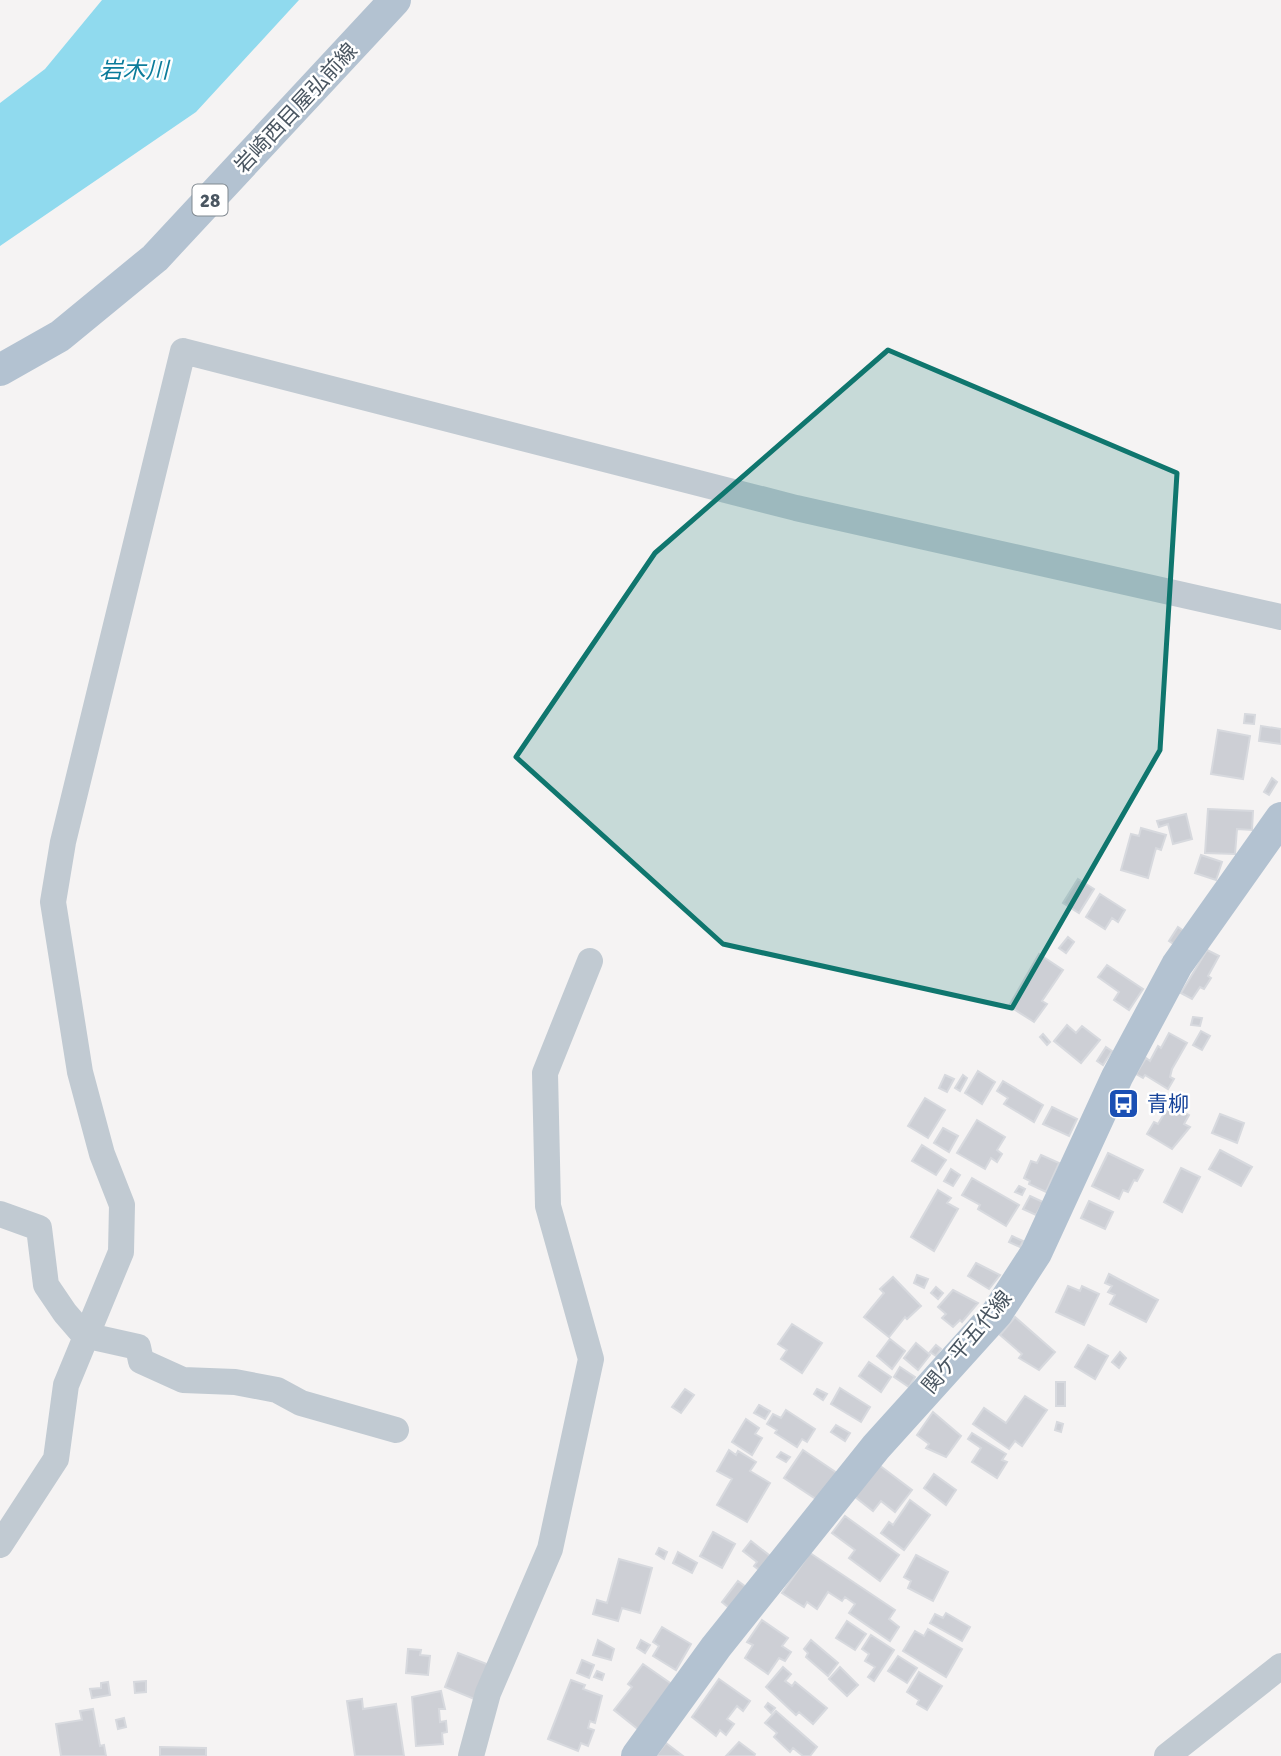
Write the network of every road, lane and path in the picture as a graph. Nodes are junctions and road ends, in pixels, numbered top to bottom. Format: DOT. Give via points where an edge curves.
graph roads {
  1 [pos="395,0"];
  2 [pos="0,370"];
  3 [pos="1281,617"];
  4 [pos="1281,818"];
  5 [pos="590,961"];
  6 [pos="0,1214"];
  7 [pos="84,1335"];
  8 [pos="396,1430"];
  9 [pos="3,1533"];
  10 [pos="1281,1666"];
  11 [pos="471,1756"];
  12 [pos="636,1756"];
  13 [pos="1167,1756"];
  1 -- 2 [label="main road, 岩崎西目屋弘前線 / 28" via="155,258 88,316"];
  3 -- 7 [label="street" via="796,508 183,351 63,842 53,902 80,1072 102,1154 122,1205 121,1252"];
  4 -- 12 [label="main road, 関ケ平五代線" via="1177,965 1117,1077 1036,1253 996,1313 876,1447 716,1647"];
  5 -- 11 [label="street" via="545,1073 548,1206 590,1359 550,1549 488,1693"];
  6 -- 7 [label="street" via="39,1228 46,1285"];
  7 -- 8 [label="street" via="138,1347 141,1361 183,1380 235,1382 277,1390 300,1403"];
  7 -- 9 [label="street" via="66,1385 56,1459"];
  10 -- 13 [label="street"];
}
